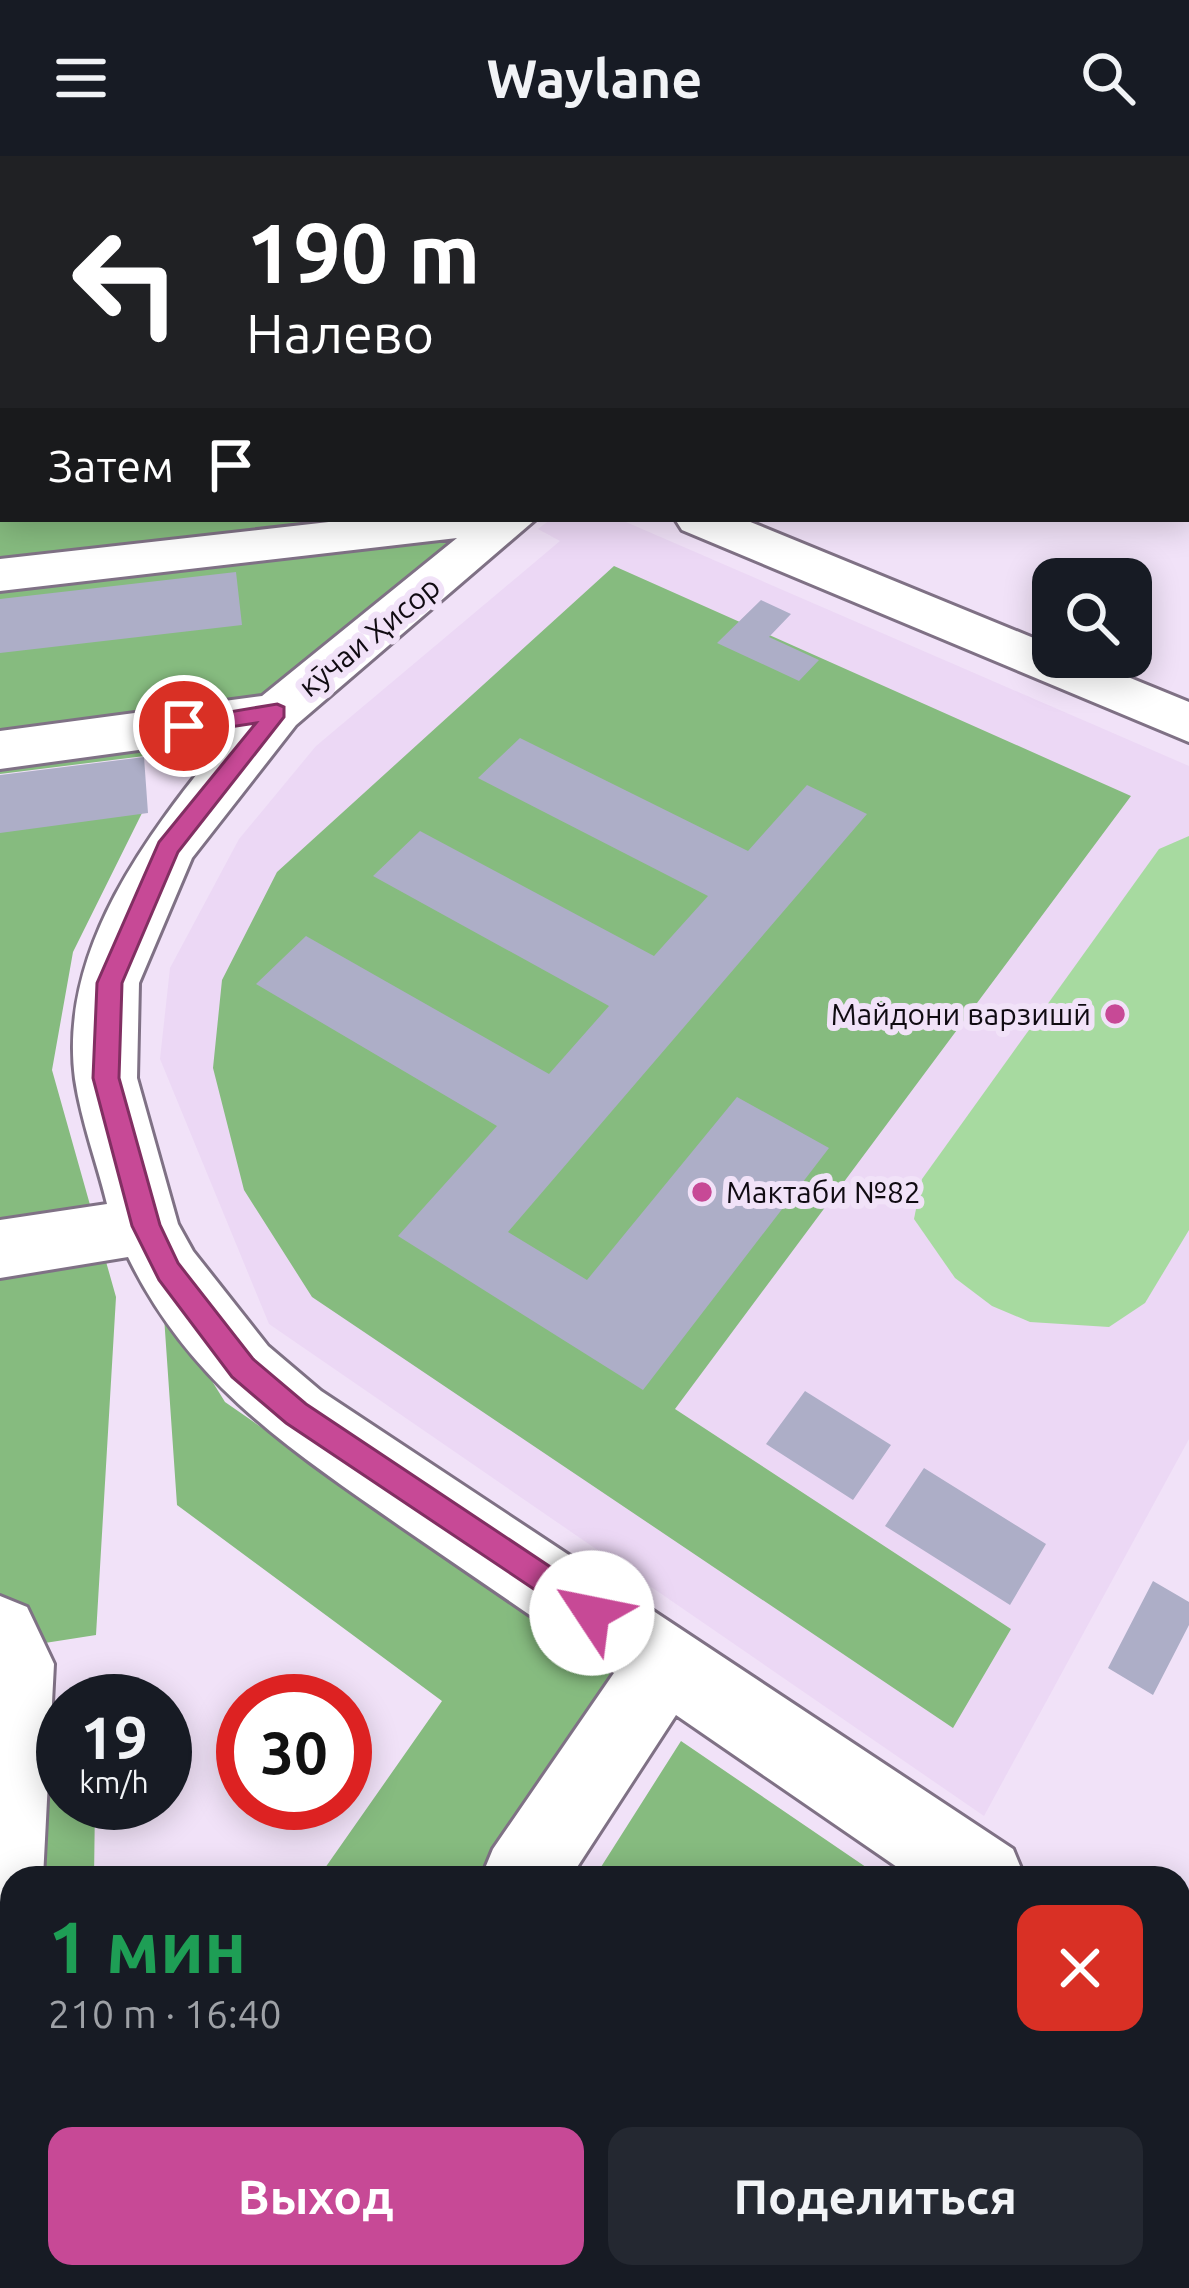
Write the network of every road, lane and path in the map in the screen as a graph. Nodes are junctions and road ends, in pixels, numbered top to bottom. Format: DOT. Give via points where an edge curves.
graph roads {
  1 [pos="466,522"];
  2 [pos="508,522"];
  3 [pos="706,522"];
  4 [pos="0,575"];
  5 [pos="277,712"];
  6 [pos="1189,723"];
  7 [pos="0,750"];
  8 [pos="146,1226"];
  9 [pos="0,1249"];
  10 [pos="0,1634"];
  11 [pos="666,1663"];
  12 [pos="3,1866"];
  13 [pos="530,1866"];
  14 [pos="966,1866"];
  1 -- 4 [label="street"];
  2 -- 5 [label="street, кӯчаи Ҳисор"];
  3 -- 6 [label="street"];
  5 -- 7 [label="street"];
  5 -- 8 [label="street, кӯчаи Ҳисор" via="167,848 109,983 106,1078"];
  8 -- 9 [label="street"];
  8 -- 11 [label="street, кӯчаи Ҳисор" via="169,1272 242,1368 296,1414"];
  10 -- 12 [label="street" via="16,1664"];
  11 -- 13 [label="street"];
  11 -- 14 [label="street, кӯчаи Ҳисор"];
}
